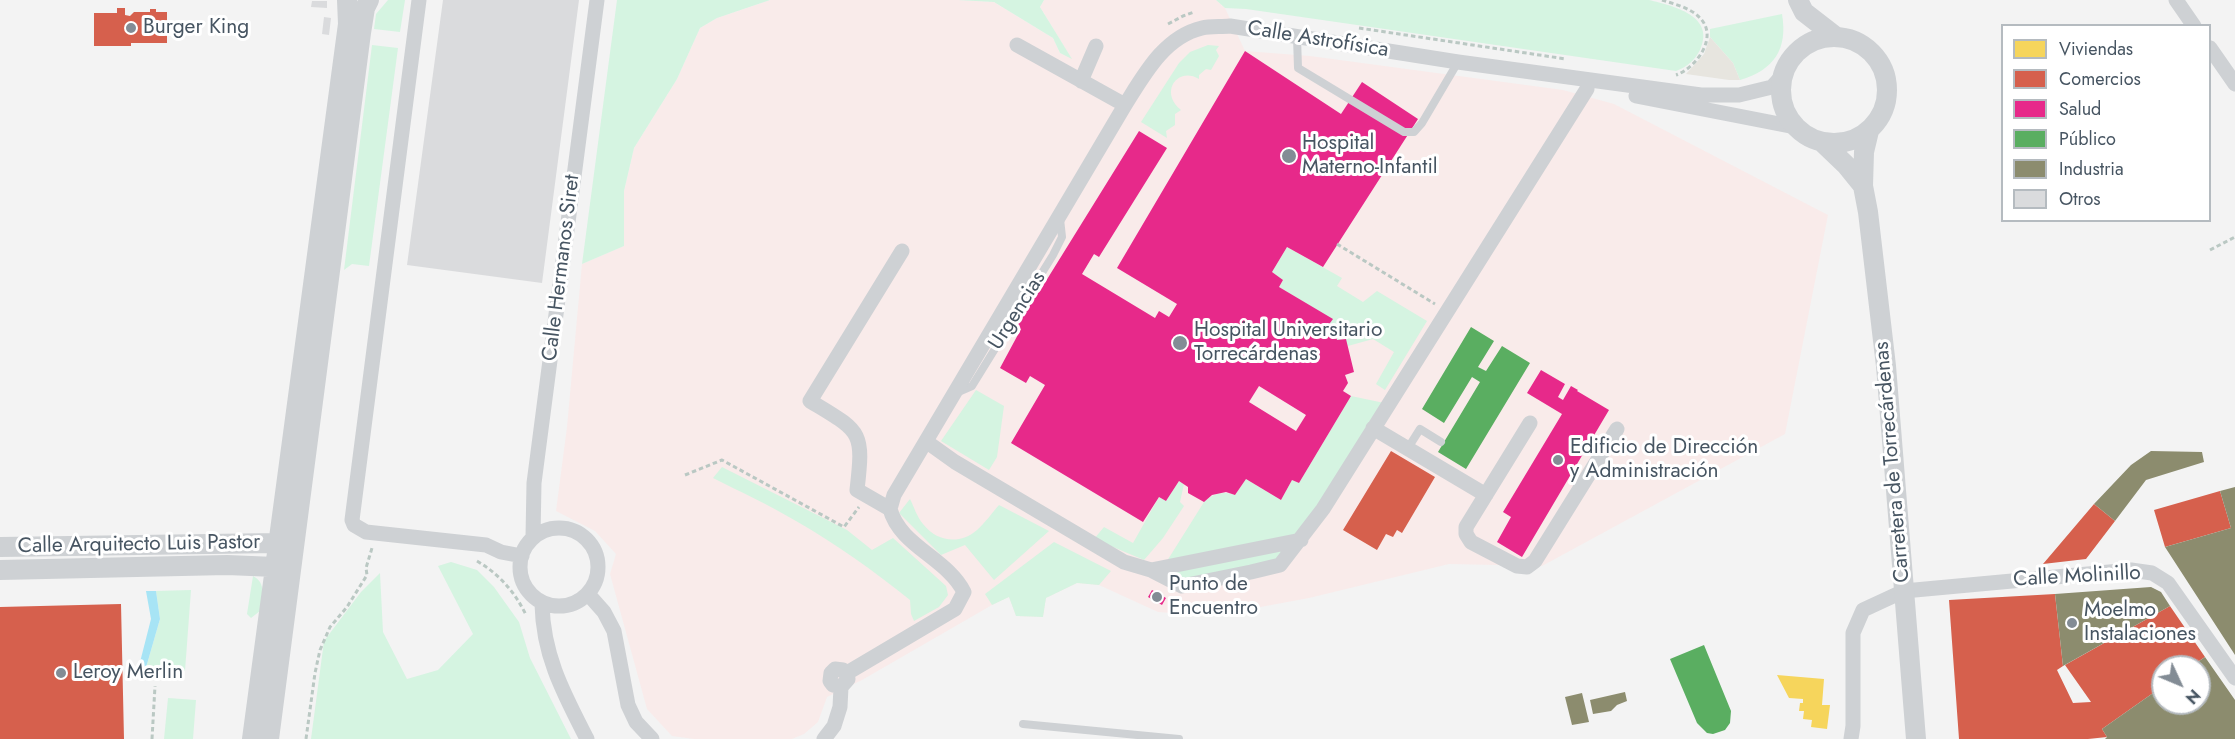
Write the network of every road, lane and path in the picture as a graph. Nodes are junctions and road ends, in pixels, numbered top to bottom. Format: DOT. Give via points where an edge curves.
graph roads {
  1 [pos="347,0"];
  2 [pos="369,0"];
  3 [pos="419,0"];
  4 [pos="597,0"];
  5 [pos="1662,0"];
  6 [pos="2176,0"];
  7 [pos="1801,6"];
  8 [pos="1197,12"];
  9 [pos="2193,24"];
  10 [pos="1167,25"];
  11 [pos="1349,27"];
  12 [pos="1835,36"];
  13 [pos="1297,37"];
  14 [pos="1017,45"];
  15 [pos="1096,46"];
  16 [pos="2211,49"];
  17 [pos="1799,51"];
  18 [pos="1569,59"];
  19 [pos="1458,62"];
  20 [pos="1544,74"];
  21 [pos="1673,75"];
  22 [pos="1782,76"];
  23 [pos="1082,81"];
  24 [pos="2235,84"];
  25 [pos="1587,89"];
  26 [pos="1125,105"];
  27 [pos="1795,127"];
  28 [pos="1869,131"];
  29 [pos="1823,143"];
  30 [pos="1863,186"];
  31 [pos="2235,237"];
  32 [pos="1337,244"];
  33 [pos="2210,250"];
  34 [pos="902,251"];
  35 [pos="1447,311"];
  36 [pos="1530,423"];
  37 [pos="1373,428"];
  38 [pos="1617,429"];
  39 [pos="927,442"];
  40 [pos="1441,442"];
  41 [pos="1408,448"];
  42 [pos="685,475"];
  43 [pos="1486,495"];
  44 [pos="867,496"];
  45 [pos="890,509"];
  46 [pos="533,537"];
  47 [pos="1301,540"];
  48 [pos="277,543"];
  49 [pos="373,546"];
  50 [pos="0,547"];
  51 [pos="522,556"];
  52 [pos="469,557"];
  53 [pos="275,567"];
  54 [pos="0,570"];
  55 [pos="1151,570"];
  56 [pos="1904,591"];
  57 [pos="588,594"];
  58 [pos="542,604"];
  59 [pos="529,624"];
  60 [pos="2235,678"];
  61 [pos="155,686"];
  62 [pos="1023,724"];
  63 [pos="152,739"];
  64 [pos="252,739"];
  65 [pos="269,739"];
  66 [pos="306,739"];
  67 [pos="587,739"];
  68 [pos="652,739"];
  69 [pos="824,739"];
  70 [pos="1179,739"];
  71 [pos="1851,739"];
  72 [pos="1916,739"];
  1 -- 48 [label="street" via="348,24"];
  2 -- 65 [label="street" via="360,33"];
  3 -- 51 [label="street" via="352,520 366,532 486,545"];
  4 -- 46 [label="street, Calle Hermanos Siret" via="534,483"];
  5 -- 21 [label="path" via="1692,12 1706,28 1701,55 1689,69"];
  6 -- 9 [label="street"];
  7 -- 12 [label="street"];
  7 -- 17 [label="street"];
  8 -- 10 [label="path"];
  11 -- 18 [label="path"];
  12 -- 17 [label="street" via="1810,41"];
  12 -- 28 [label="street" via="1859,42 1874,53 1885,73 1888,94 1880,119"];
  13 -- 19 [label="street, Calle Astrofísica"];
  13 -- 19 [label="lane" via="1298,68 1404,132 1414,132 1422,123"];
  13 -- 26 [label="street, Calle Astrofísica" via="1230,26 1202,28 1165,49"];
  14 -- 23 [label="street"];
  15 -- 23 [label="street"];
  16 -- 24 [label="street"];
  17 -- 22 [label="street" via="1789,59"];
  19 -- 20 [label="street, Calle Astrofísica"];
  20 -- 22 [label="street, Calle Astrofísica" via="1701,95 1739,95 1772,87"];
  20 -- 25 [label="street, Calle Astrofísica"];
  22 -- 27 [label="street" via="1784,110"];
  23 -- 26 [label="street"];
  25 -- 27 [label="street, Calle Astrofísica"];
  25 -- 35 [label="street"];
  26 -- 39 [label="street, Calle Astrofísica"];
  27 -- 29 [label="street"];
  28 -- 29 [label="street" via="1845,143"];
  28 -- 30 [label="street, Carretera de Torrecárdenas"];
  29 -- 30 [label="street, Carretera de Torrecárdenas"];
  30 -- 56 [label="street, Carretera de Torrecárdenas" via="1886,366"];
  31 -- 33 [label="path"];
  32 -- 35 [label="path"];
  34 -- 44 [label="street" via="810,401 855,431 860,444 857,490"];
  35 -- 37 [label="street"];
  36 -- 43 [label="street"];
  37 -- 41 [label="street"];
  37 -- 47 [label="street"];
  38 -- 43 [label="street" via="1535,561 1527,567 1517,566 1471,542 1466,534 1466,527"];
  39 -- 45 [label="street, Calle Astrofísica" via="894,495"];
  39 -- 55 [label="street" via="1124,562"];
  40 -- 41 [label="lane" via="1420,429"];
  41 -- 43 [label="street"];
  42 -- 44 [label="path" via="722,460 844,527"];
  44 -- 45 [label="street"];
  45 -- 69 [label="street" via="902,532 948,570 964,592 955,609 844,680 834,726"];
  46 -- 51 [label="street"];
  46 -- 57 [label="street" via="555,528 569,529 585,538 594,549 598,564"];
  47 -- 55 [label="street"];
  47 -- 55 [label="street" via="1280,565 1216,580 1182,586"];
  48 -- 50 [label="street, Calle Arquitecto Luis Pastor"];
  48 -- 53 [label="street"];
  49 -- 66 [label="path" via="367,575 330,627 320,650"];
  51 -- 58 [label="street" via="519,572 523,584"];
  52 -- 59 [label="path" via="502,580"];
  53 -- 54 [label="street, Calle Arquitecto Luis Pastor"];
  53 -- 64 [label="street"];
  56 -- 60 [label="street, Calle Molinillo" via="2130,570 2152,573 2168,583"];
  56 -- 71 [label="street, Calle Molinillo" via="1863,610 1853,633"];
  56 -- 72 [label="street, Carretera de Torrecárdenas"];
  57 -- 58 [label="street" via="571,605"];
  57 -- 68 [label="street" via="614,631 628,705 636,722"];
  58 -- 67 [label="street" via="554,673"];
  61 -- 63 [label="path"];
  62 -- 70 [label="lane"];
}
